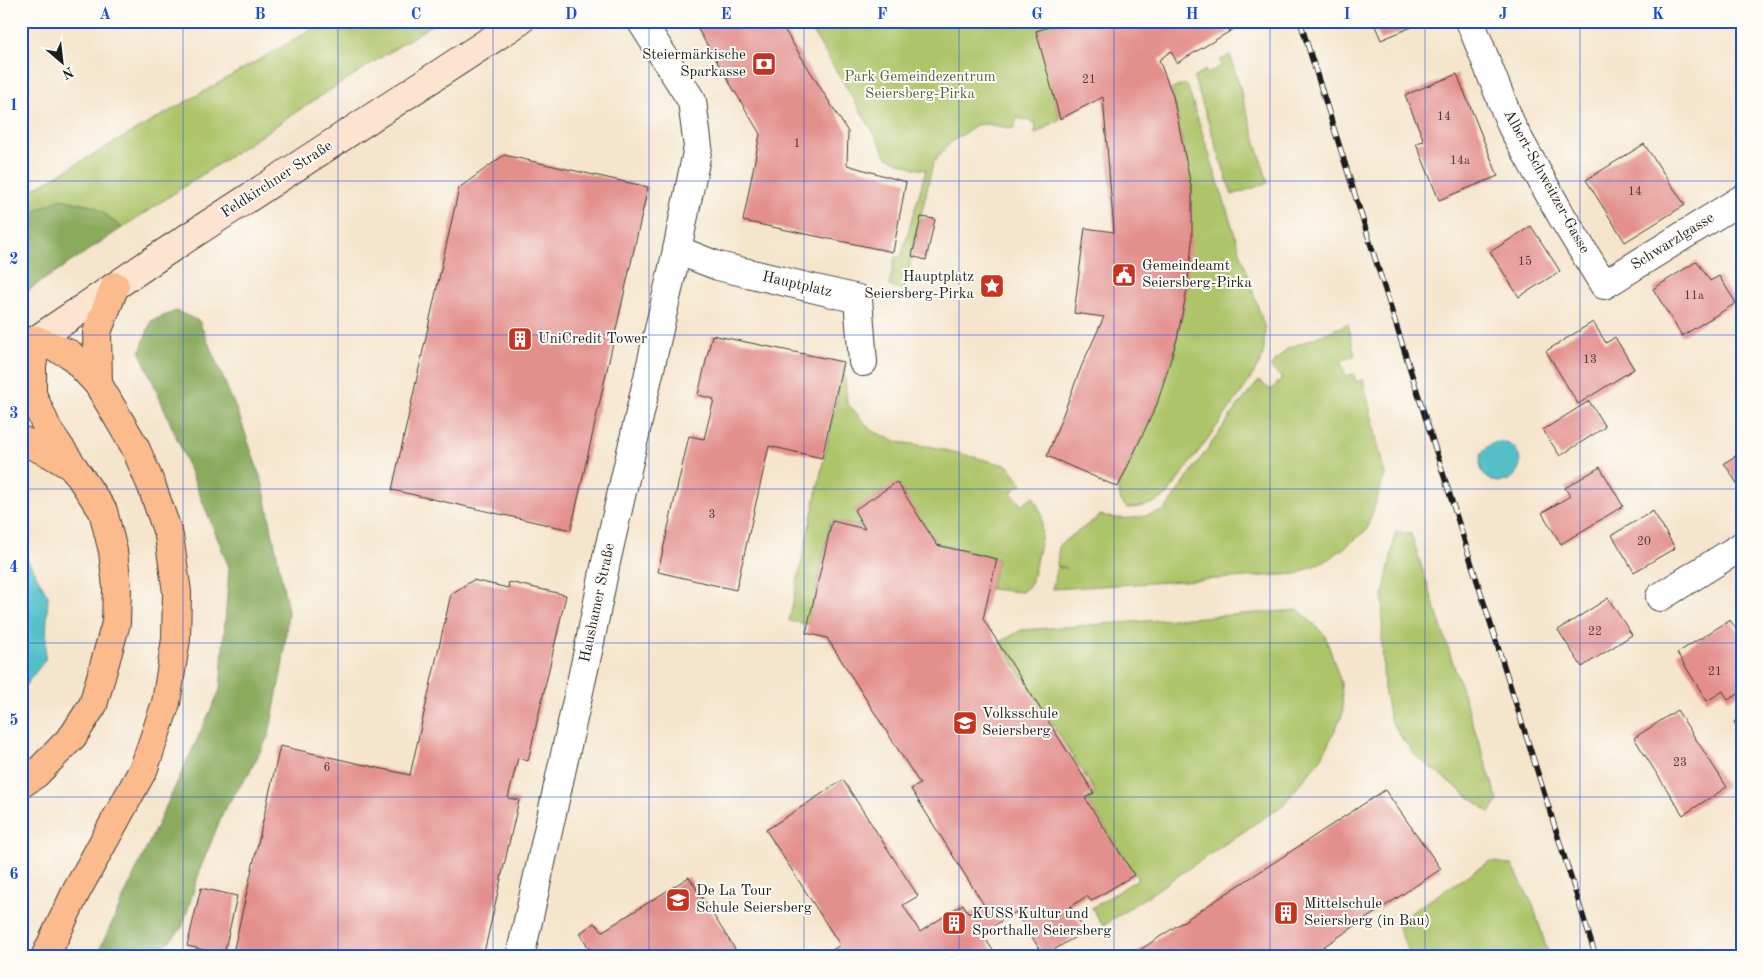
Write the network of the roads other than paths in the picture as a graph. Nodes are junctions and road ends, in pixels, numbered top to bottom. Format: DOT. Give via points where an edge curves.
graph roads {
  1 [pos="520,21"];
  2 [pos="641,21"];
  3 [pos="1470,21"];
  4 [pos="1742,199"];
  5 [pos="677,250"];
  6 [pos="115,286"];
  7 [pos="1604,286"];
  8 [pos="26,349"];
  9 [pos="863,362"];
  10 [pos="98,384"];
  11 [pos="21,440"];
  12 [pos="74,468"];
  13 [pos="1742,546"];
  14 [pos="1660,597"];
  15 [pos="21,784"];
  16 [pos="45,957"];
  17 [pos="520,957"];
  1 -- 6 [label="main road, Feldkirchner Straße"];
  2 -- 5 [label="street, Haushamer Straße" via="692,102 698,148"];
  3 -- 7 [label="street, Albert-Schweitzer-Gasse" via="1512,127"];
  4 -- 7 [label="street, Schwarzlgasse"];
  5 -- 9 [label="street, Hauptplatz" via="718,266 858,299"];
  5 -- 17 [label="street, Haushamer Straße"];
  6 -- 8 [label="main road, Feldkirchner Straße"];
  6 -- 10 [label="highway" via="97,332"];
  8 -- 10 [label="highway" via="70,354"];
  8 -- 12 [label="highway" via="32,366 32,394 48,430"];
  10 -- 16 [label="highway" via="135,447 169,536 177,592 176,638 166,703 144,768 76,892"];
  11 -- 12 [label="highway"];
  12 -- 15 [label="highway" via="102,511 113,551 116,623 93,705 73,736 36,774"];
  13 -- 14 [label="street"];
}
